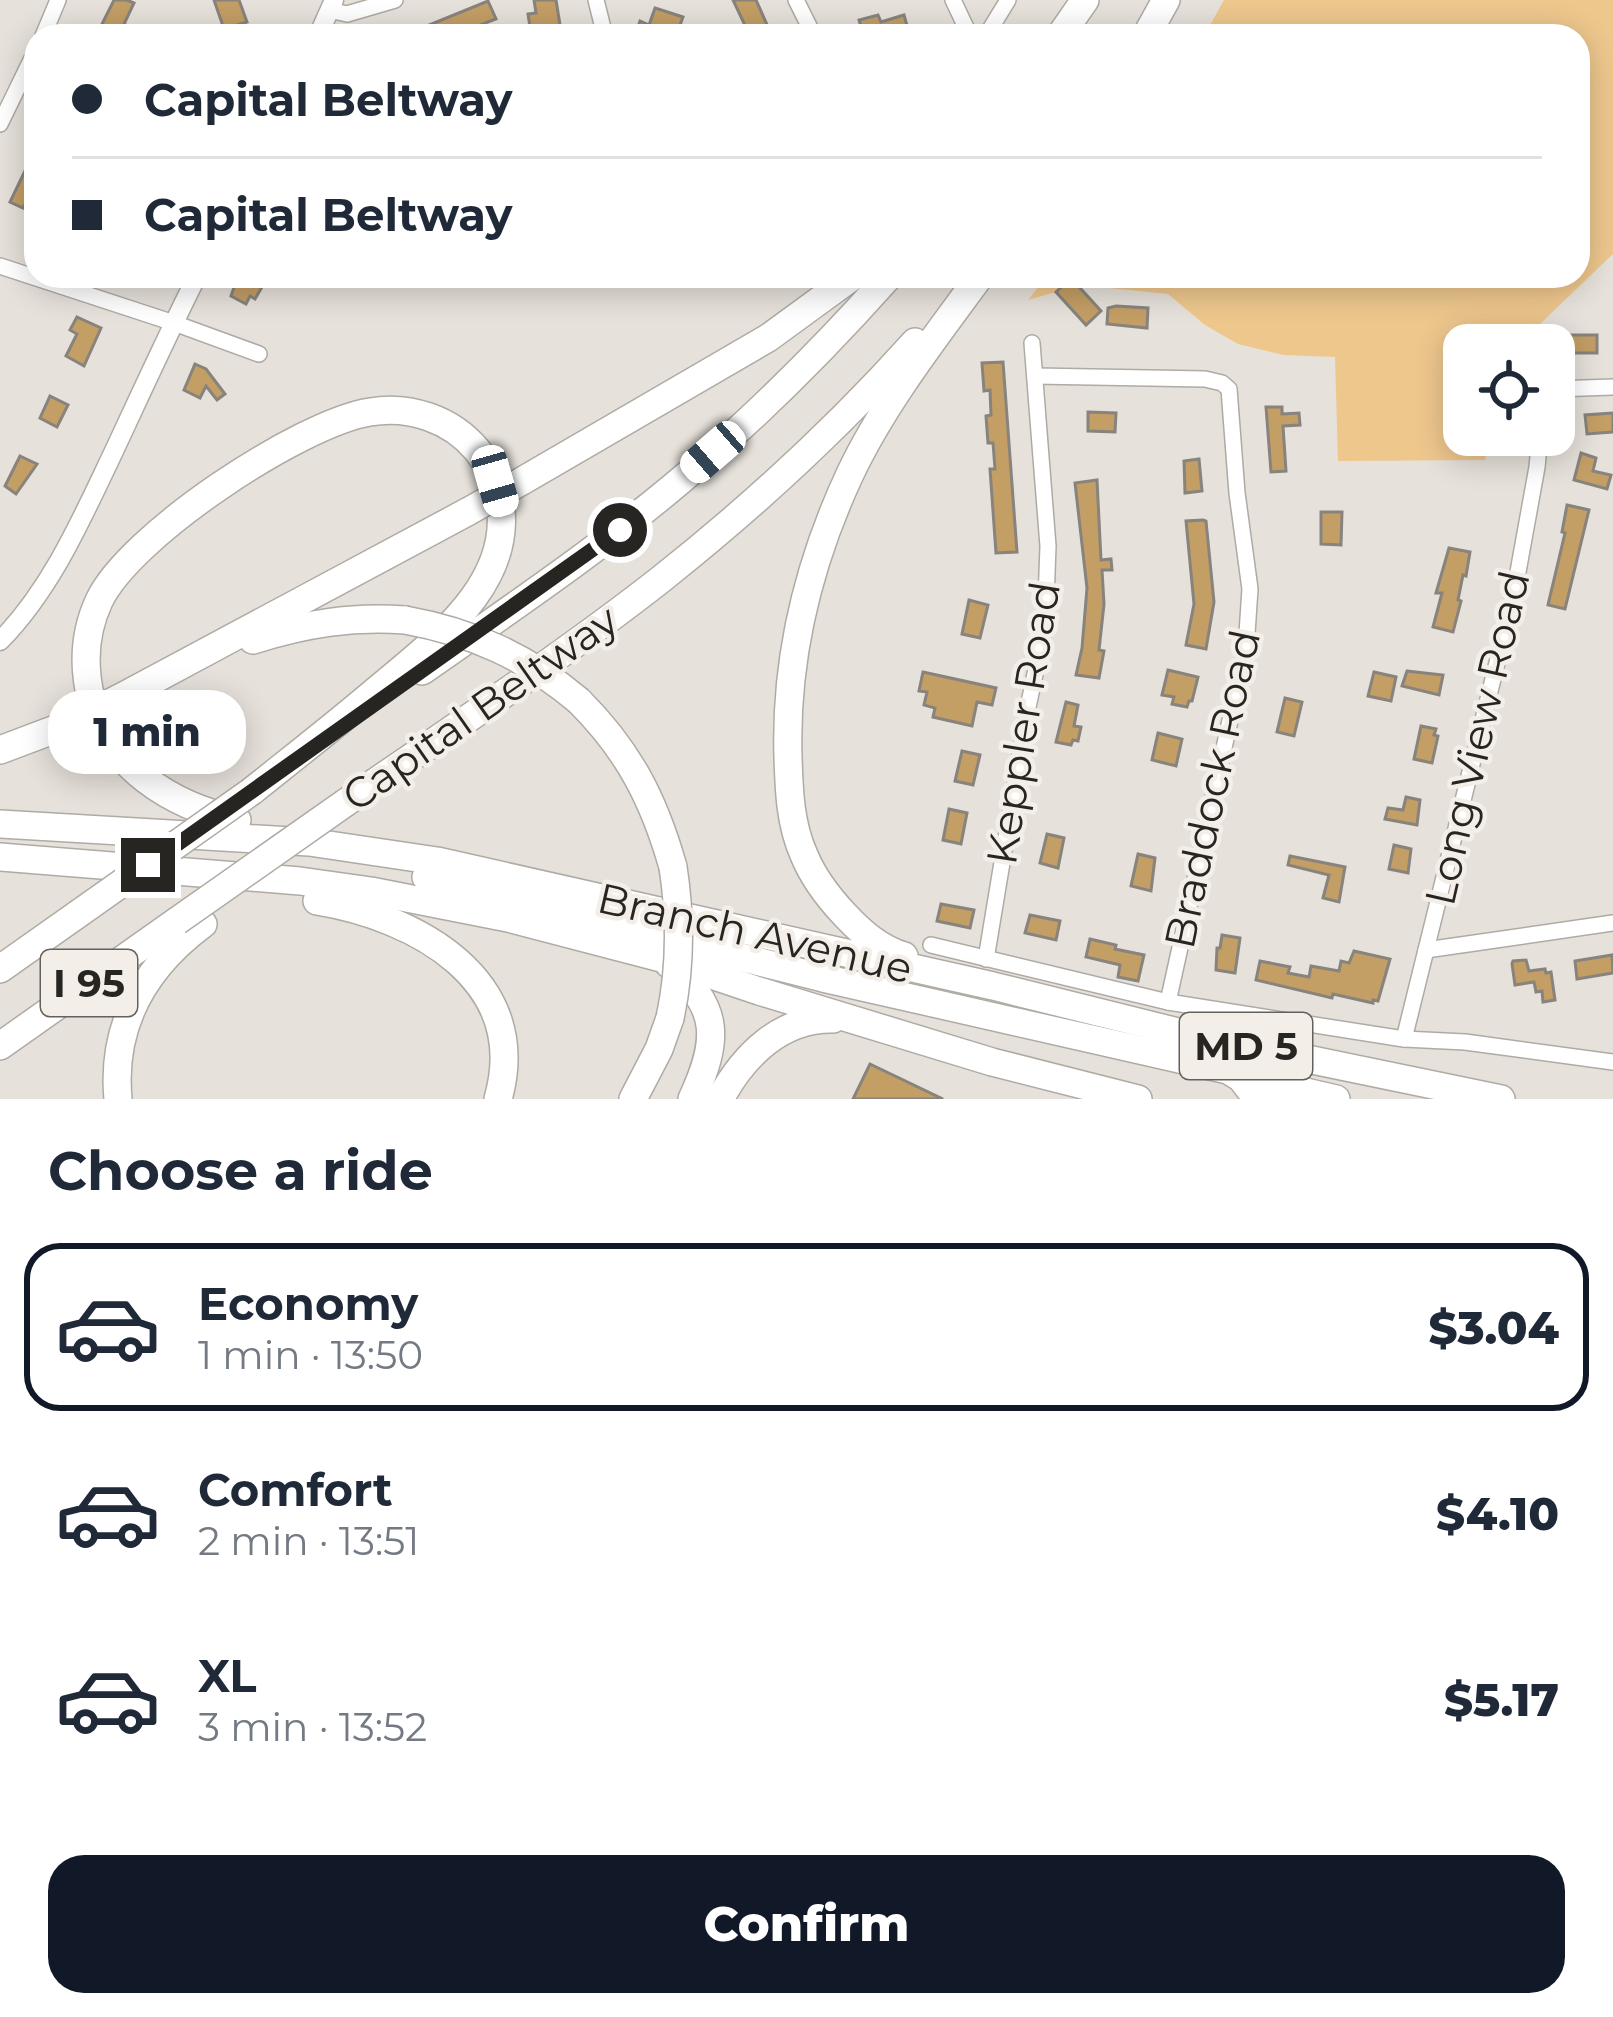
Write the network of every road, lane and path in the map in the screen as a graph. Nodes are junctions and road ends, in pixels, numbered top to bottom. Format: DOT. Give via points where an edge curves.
graph roads {
  1 [pos="395,0"];
  2 [pos="1089,0"];
  3 [pos="332,5"];
  4 [pos="1070,24"];
  5 [pos="24,75"];
  6 [pos="0,124"];
  7 [pos="68,288"];
  8 [pos="191,288"];
  9 [pos="837,288"];
  10 [pos="878,288"];
  11 [pos="965,288"];
  12 [pos="968,288"];
  13 [pos="174,322"];
  14 [pos="1032,343"];
  15 [pos="260,354"];
  16 [pos="1035,376"];
  17 [pos="1609,387"];
  18 [pos="1575,388"];
  19 [pos="1537,456"];
  20 [pos="0,641"];
  21 [pos="134,691"];
  22 [pos="0,751"];
  23 [pos="252,791"];
  24 [pos="0,824"];
  25 [pos="0,857"];
  26 [pos="88,864"];
  27 [pos="516,879"];
  28 [pos="190,922"];
  29 [pos="1613,923"];
  30 [pos="931,945"];
  31 [pos="1426,950"];
  32 [pos="661,958"];
  33 [pos="0,965"];
  34 [pos="990,972"];
  35 [pos="1168,1001"];
  36 [pos="849,1019"];
  37 [pos="1405,1039"];
  38 [pos="0,1046"];
  39 [pos="1613,1062"];
  40 [pos="1259,1095"];
  41 [pos="118,1099"];
  42 [pos="498,1099"];
  43 [pos="633,1099"];
  44 [pos="692,1099"];
  45 [pos="720,1099"];
  46 [pos="1138,1099"];
  47 [pos="1336,1099"];
  48 [pos="1501,1099"];
  1 -- 3 [label="street" via="347,14"];
  2 -- 4 [label="highway"];
  5 -- 6 [label="street"];
  7 -- 13 [label="street"];
  8 -- 13 [label="street"];
  9 -- 21 [label="highway, bridge" via="768,338 522,481"];
  10 -- 23 [label="highway, Capital Beltway / I 95" via="681,481"];
  11 -- 28 [label="highway, Capital Beltway / I 95, bridge" via="787,471 659,580"];
  12 -- 34 [label="highway" via="875,429 836,506 801,611 787,737 791,814 802,852 834,904 890,952"];
  13 -- 15 [label="street"];
  13 -- 20 [label="street" via="82,518"];
  14 -- 16 [label="street, Keppler Road"];
  16 -- 34 [label="street, Keppler Road" via="1048,546 1045,627"];
  16 -- 35 [label="street, Braddock Road" via="1205,379 1229,389 1250,589 1246,648"];
  17 -- 18 [label="street"];
  19 -- 31 [label="street, Long View Road" via="1514,594"];
  21 -- 22 [label="highway, bridge"];
  21 -- 43 [label="highway, bridge" via="291,628 368,617 438,626 498,646 554,680 602,725 637,774 674,867 677,985 659,1049"];
  23 -- 27 [label="highway" via="441,634 489,573 502,527 495,481 476,448 428,416 355,415 275,452 191,507 111,581 91,624 86,674 110,744 142,777 189,806 379,842"];
  23 -- 33 [label="highway, Capital Beltway / I 95, bridge"];
  24 -- 27 [label="highway, Branch Avenue / MD 5" via="309,842"];
  24 -- 40 [label="highway" via="431,878 1228,1070"];
  25 -- 26 [label="highway, Branch Avenue / MD 5"];
  26 -- 32 [label="highway, Branch Avenue / MD 5" via="371,891"];
  26 -- 42 [label="highway" via="344,906 434,942 471,973 494,1010 503,1062"];
  27 -- 34 [label="highway, Branch Avenue / MD 5"];
  28 -- 38 [label="highway, Capital Beltway / I 95"];
  28 -- 41 [label="highway" via="122,1031"];
  29 -- 31 [label="street"];
  30 -- 34 [label="street"];
  31 -- 37 [label="street, Long View Road"];
  32 -- 36 [label="highway, Branch Avenue / MD 5"];
  32 -- 44 [label="highway" via="711,1018 706,1070"];
  34 -- 35 [label="street"];
  34 -- 48 [label="highway, Branch Avenue / MD 5" via="1186,1034"];
  35 -- 37 [label="street"];
  36 -- 45 [label="highway" via="778,1031"];
  36 -- 46 [label="highway, Branch Avenue / MD 5"];
  37 -- 39 [label="street"];
  40 -- 47 [label="highway" via="1292,1089"];
}
